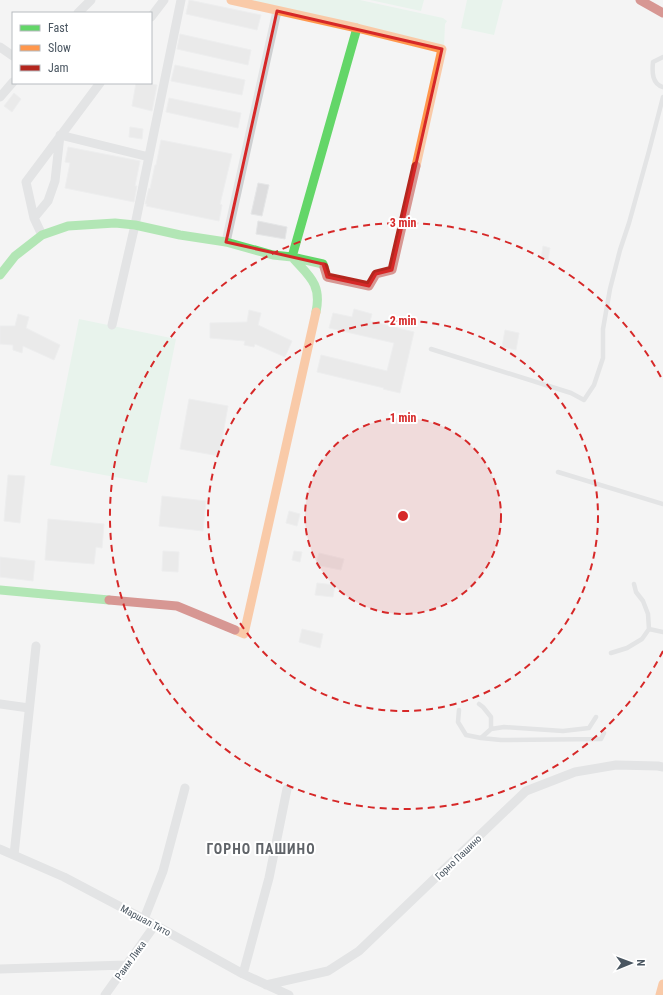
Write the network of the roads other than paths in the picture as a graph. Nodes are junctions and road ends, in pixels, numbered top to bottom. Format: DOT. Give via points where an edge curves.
graph roads {
  1 [pos="91,0"];
  2 [pos="164,0"];
  3 [pos="181,0"];
  4 [pos="231,0"];
  5 [pos="640,0"];
  6 [pos="277,11"];
  7 [pos="79,12"];
  8 [pos="663,13"];
  9 [pos="152,16"];
  10 [pos="357,28"];
  11 [pos="0,47"];
  12 [pos="12,55"];
  13 [pos="663,57"];
  14 [pos="12,83"];
  15 [pos="99,84"];
  16 [pos="663,87"];
  17 [pos="0,97"];
  18 [pos="663,97"];
  19 [pos="60,135"];
  20 [pos="149,156"];
  21 [pos="34,218"];
  22 [pos="135,225"];
  23 [pos="42,235"];
  24 [pos="226,242"];
  25 [pos="292,257"];
  26 [pos="0,275"];
  27 [pos="112,326"];
  28 [pos="432,349"];
  29 [pos="558,472"];
  30 [pos="663,504"];
  31 [pos="634,584"];
  32 [pos="0,590"];
  33 [pos="649,629"];
  34 [pos="663,632"];
  35 [pos="36,646"];
  36 [pos="610,653"];
  37 [pos="0,704"];
  38 [pos="479,704"];
  39 [pos="29,708"];
  40 [pos="459,710"];
  41 [pos="596,717"];
  42 [pos="491,729"];
  43 [pos="604,733"];
  44 [pos="481,738"];
  45 [pos="663,767"];
  46 [pos="185,788"];
  47 [pos="287,789"];
  48 [pos="0,849"];
  49 [pos="14,855"];
  50 [pos="144,919"];
  51 [pos="155,925"];
  52 [pos="126,965"];
  53 [pos="0,969"];
  54 [pos="243,974"];
  55 [pos="663,984"];
  56 [pos="266,985"];
  57 [pos="105,995"];
  58 [pos="289,995"];
  59 [pos="660,995"];
  1 -- 7 [label="street"];
  2 -- 9 [label="street"];
  3 -- 20 [label="street"];
  4 -- 6 [label="street"];
  5 -- 8 [label="street"];
  6 -- 10 [label="street"];
  6 -- 24 [label="street"];
  10 -- 25 [label="street"];
  10 -- 25 [label="street" via="442,49 392,270 376,274 369,286 327,277 324,264"];
  11 -- 12 [label="street"];
  13 -- 16 [label="lane" via="653,62 652,72 658,86"];
  14 -- 17 [label="street"];
  15 -- 19 [label="street"];
  18 -- 28 [label="lane" via="610,288 603,329 603,358 594,385 584,400 571,393"];
  19 -- 20 [label="street"];
  19 -- 21 [label="street" via="55,181 48,202"];
  19 -- 21 [label="street" via="26,182"];
  20 -- 22 [label="street"];
  21 -- 23 [label="street"];
  22 -- 23 [label="street" via="115,223 68,226"];
  22 -- 24 [label="street"];
  22 -- 27 [label="street"];
  23 -- 26 [label="street" via="15,256"];
  24 -- 25 [label="street"];
  25 -- 32 [label="street" via="313,281 318,292 318,307 244,634 177,606"];
  29 -- 30 [label="lane"];
  31 -- 33 [label="lane" via="648,614"];
  33 -- 34 [label="lane"];
  33 -- 36 [label="lane" via="642,639 627,648"];
  35 -- 39 [label="street"];
  37 -- 39 [label="street"];
  38 -- 42 [label="lane" via="491,716"];
  39 -- 49 [label="street"];
  40 -- 44 [label="lane" via="458,722 466,735"];
  41 -- 42 [label="lane" via="588,728 563,731 504,727"];
  42 -- 44 [label="lane"];
  43 -- 44 [label="lane" via="601,739"];
  45 -- 56 [label="street, Горно Пашино" via="616,765 576,772 526,791 359,952 328,971"];
  46 -- 50 [label="street" via="163,871"];
  47 -- 54 [label="street" via="269,878"];
  48 -- 49 [label="street, Маршал Тито"];
  49 -- 50 [label="street, Маршал Тито"];
  50 -- 51 [label="street, Маршал Тито"];
  51 -- 52 [label="street, Раим Лика"];
  51 -- 54 [label="street, Маршал Тито"];
  52 -- 53 [label="street"];
  52 -- 57 [label="street, Раим Лика"];
  54 -- 56 [label="street, Маршал Тито"];
  55 -- 59 [label="street"];
  56 -- 58 [label="street, Маршал Тито"];
}
